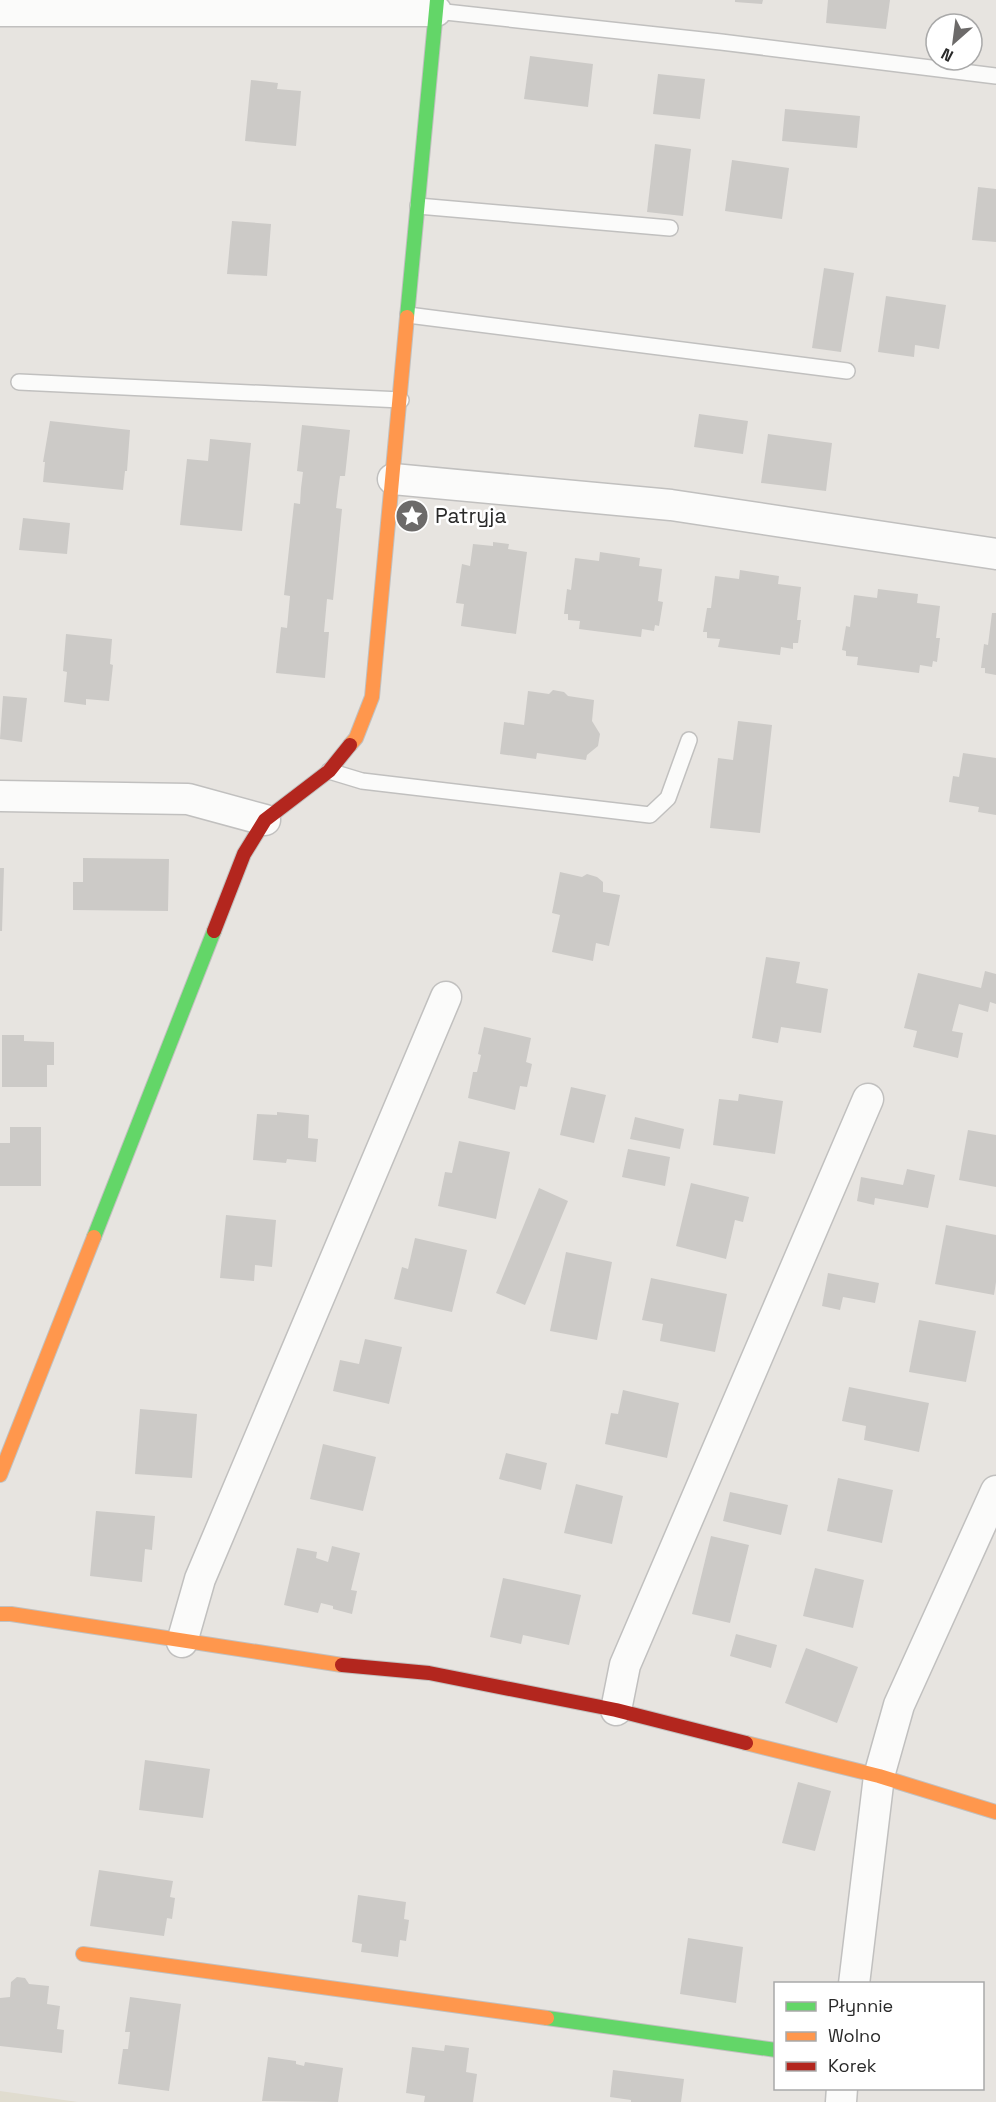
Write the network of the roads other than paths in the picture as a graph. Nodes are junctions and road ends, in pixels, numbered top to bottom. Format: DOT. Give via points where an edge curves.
graph roads {
  1 [pos="436,6"];
  2 [pos="0,11"];
  3 [pos="996,76"];
  4 [pos="418,206"];
  5 [pos="670,228"];
  6 [pos="408,315"];
  7 [pos="848,371"];
  8 [pos="19,382"];
  9 [pos="401,400"];
  10 [pos="393,479"];
  11 [pos="996,554"];
  12 [pos="688,740"];
  13 [pos="329,771"];
  14 [pos="0,796"];
  15 [pos="266,820"];
  16 [pos="446,997"];
  17 [pos="868,1099"];
  18 [pos="0,1475"];
  19 [pos="996,1491"];
  20 [pos="0,1614"];
  21 [pos="182,1642"];
  22 [pos="616,1710"];
  23 [pos="879,1776"];
  24 [pos="996,1812"];
  25 [pos="83,1954"];
  26 [pos="854,1982"];
  27 [pos="774,2050"];
  1 -- 2 [label="street"];
  1 -- 3 [label="lane"];
  1 -- 4 [label="street"];
  4 -- 5 [label="lane"];
  4 -- 6 [label="street"];
  6 -- 7 [label="lane"];
  6 -- 9 [label="street"];
  8 -- 9 [label="lane"];
  9 -- 10 [label="street"];
  10 -- 11 [label="street" via="671,505"];
  10 -- 13 [label="street" via="372,698 356,738"];
  12 -- 13 [label="lane" via="668,798 650,815 362,781"];
  13 -- 15 [label="street"];
  14 -- 15 [label="street" via="188,799"];
  15 -- 18 [label="street" via="244,854"];
  16 -- 21 [label="street" via="200,1579"];
  17 -- 22 [label="street" via="625,1665"];
  19 -- 23 [label="street" via="899,1705"];
  20 -- 21 [label="street"];
  21 -- 22 [label="street" via="328,1664 429,1673"];
  22 -- 23 [label="street"];
  23 -- 24 [label="street"];
  23 -- 26 [label="street"];
  25 -- 27 [label="street"];
}
